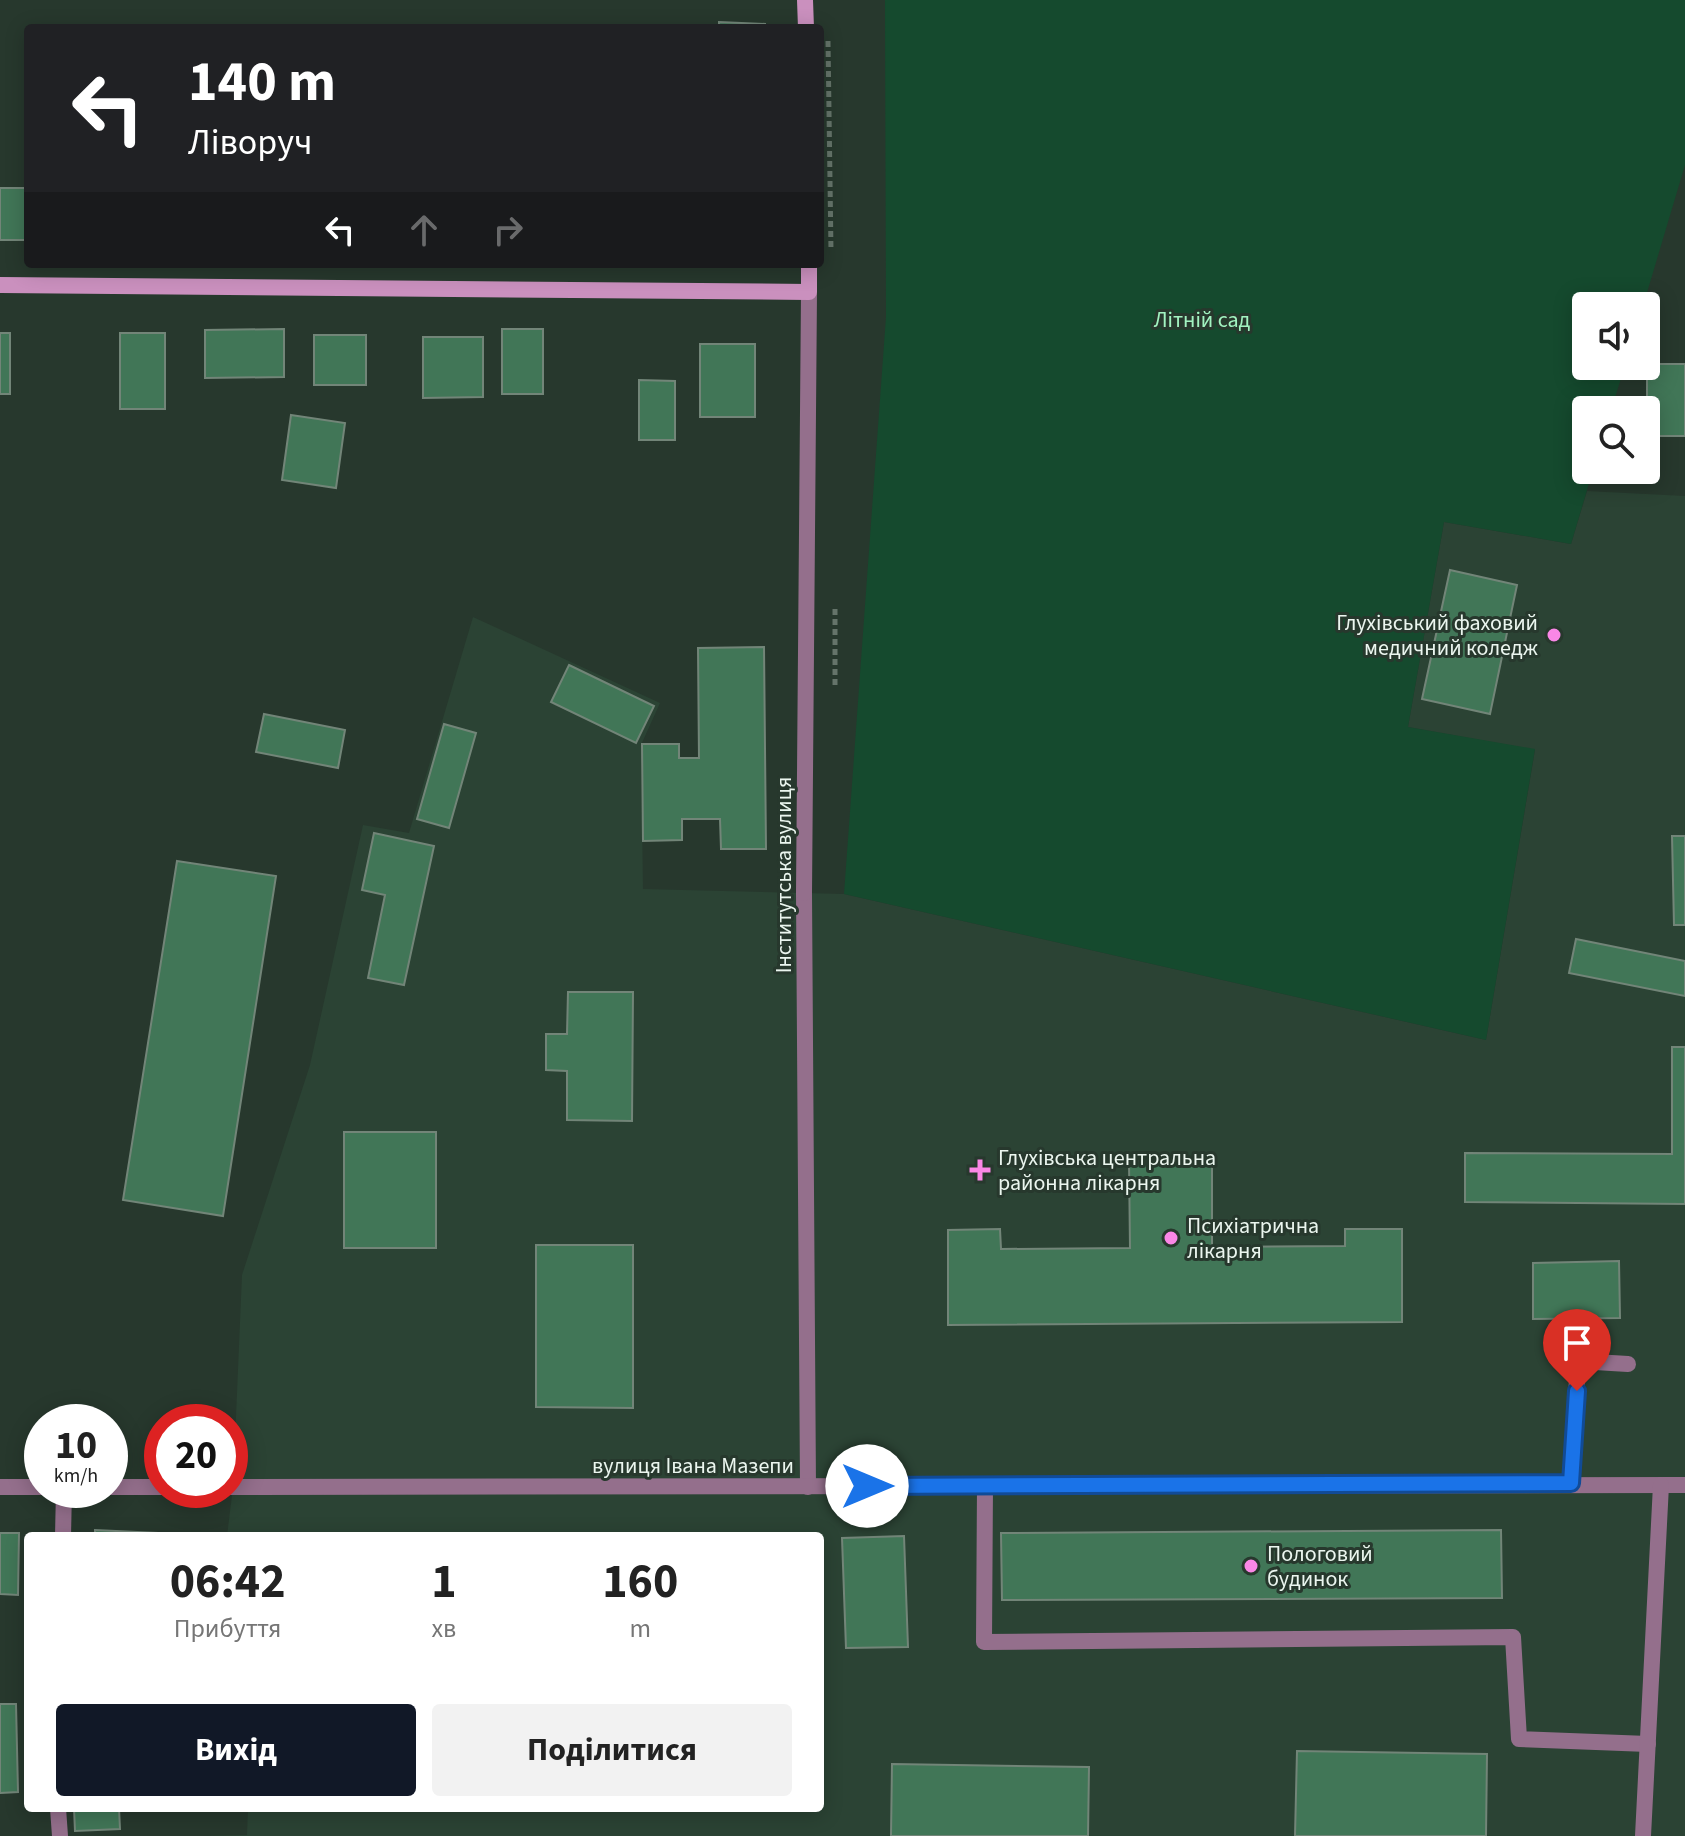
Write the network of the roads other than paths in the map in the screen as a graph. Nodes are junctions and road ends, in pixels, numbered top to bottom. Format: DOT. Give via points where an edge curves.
graph roads {
  1 [pos="805,0"];
  2 [pos="806,24"];
  3 [pos="809,268"];
  4 [pos="0,285"];
  5 [pos="809,292"];
  6 [pos="1628,1364"];
  7 [pos="1571,1483"];
  8 [pos="1661,1485"];
  9 [pos="1685,1485"];
  10 [pos="985,1486"];
  11 [pos="0,1487"];
  12 [pos="24,1487"];
  13 [pos="248,1487"];
  14 [pos="808,1487"];
  15 [pos="64,1508"];
  16 [pos="63,1532"];
  17 [pos="1648,1744"];
  18 [pos="58,1812"];
  19 [pos="60,1836"];
  20 [pos="1643,1836"];
  1 -- 2 [label="street"];
  3 -- 5 [label="street, Інститутська вулиця"];
  4 -- 5 [label="street"];
  5 -- 14 [label="street, Інститутська вулиця" via="804,893"];
  6 -- 7 [label="street" via="1578,1361"];
  7 -- 8 [label="street, вулиця Івана Мазепи"];
  7 -- 10 [label="street, вулиця Івана Мазепи"];
  8 -- 9 [label="street, вулиця Івана Мазепи"];
  8 -- 17 [label="street"];
  10 -- 14 [label="street, вулиця Івана Мазепи"];
  10 -- 17 [label="street" via="984,1642 1513,1637 1519,1739"];
  11 -- 12 [label="street"];
  13 -- 14 [label="street, вулиця Івана Мазепи"];
  15 -- 16 [label="street"];
  17 -- 20 [label="street"];
  18 -- 19 [label="street"];
}
